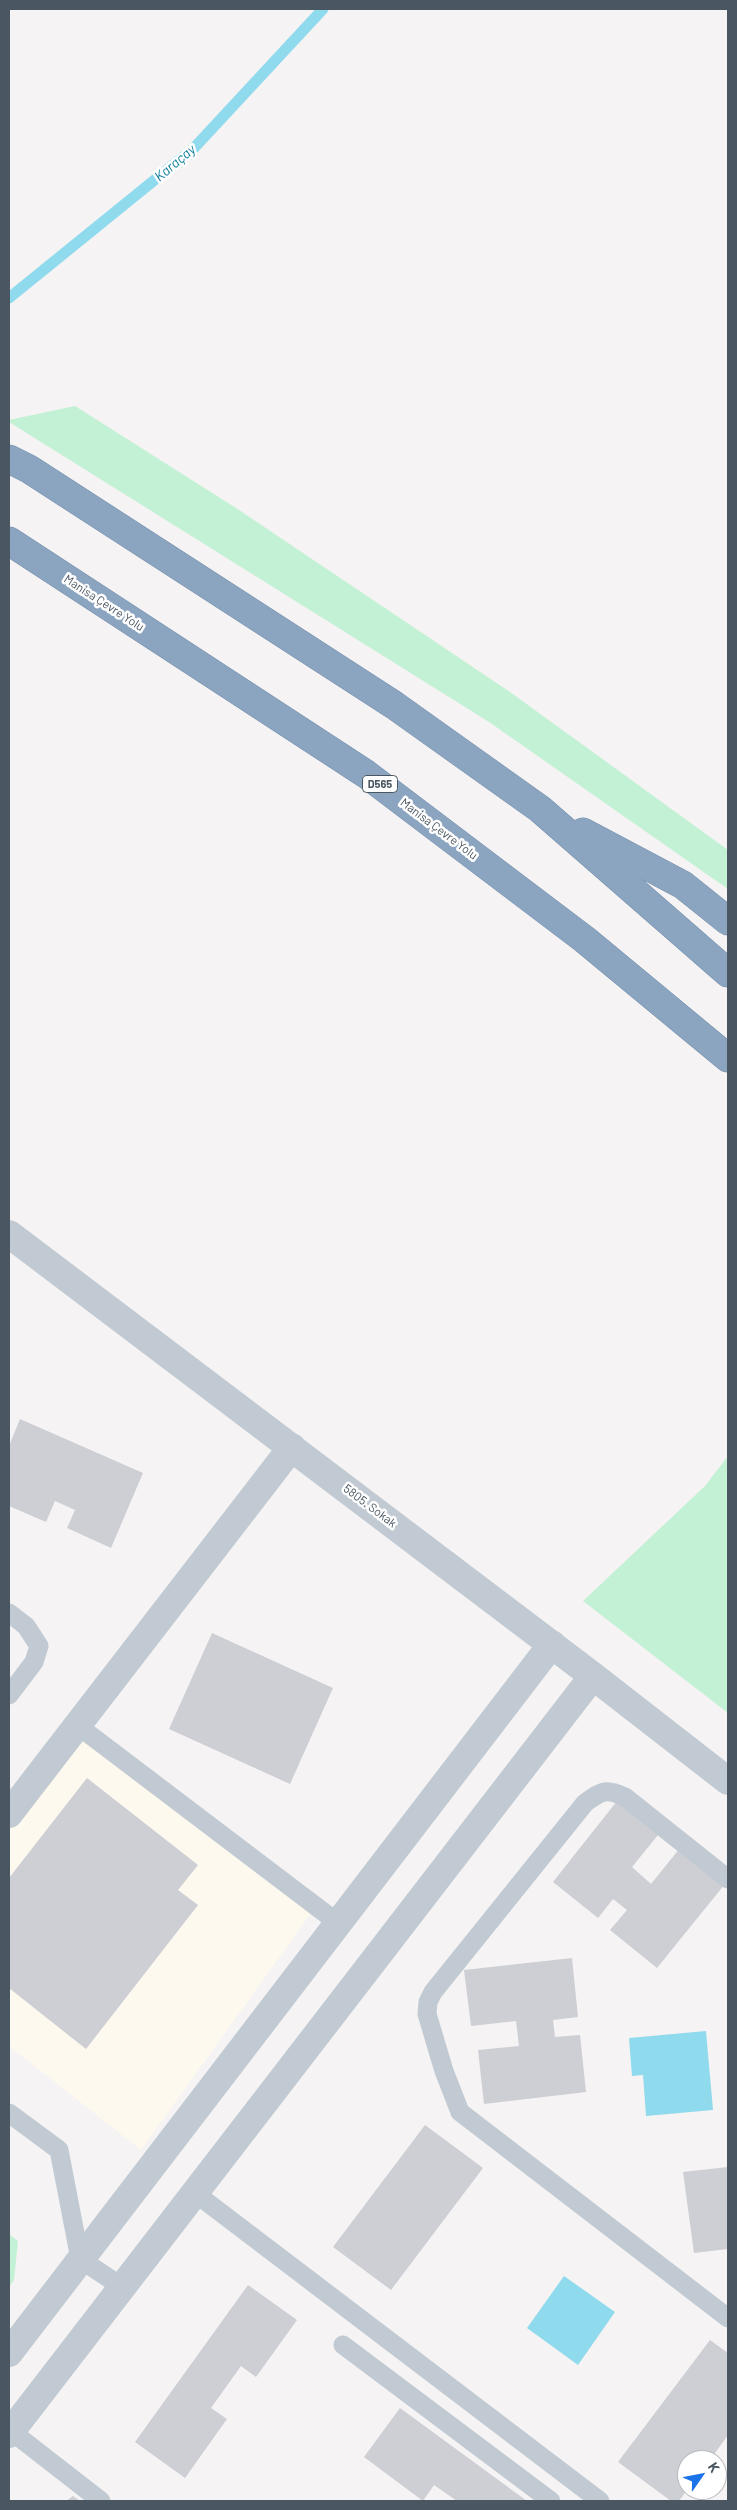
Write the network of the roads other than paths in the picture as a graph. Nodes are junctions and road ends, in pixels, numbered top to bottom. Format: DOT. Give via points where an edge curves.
graph roads {
  1 [pos="9,459"];
  2 [pos="9,541"];
  3 [pos="540,809"];
  4 [pos="728,921"];
  5 [pos="728,973"];
  6 [pos="728,1058"];
  7 [pos="9,1234"];
  8 [pos="292,1447"];
  9 [pos="9,1613"];
  10 [pos="552,1644"];
  11 [pos="593,1676"];
  12 [pos="9,1695"];
  13 [pos="77,1725"];
  14 [pos="728,1781"];
  15 [pos="9,1814"];
  16 [pos="728,1879"];
  17 [pos="338,1923"];
  18 [pos="9,2113"];
  19 [pos="195,2193"];
  20 [pos="80,2260"];
  21 [pos="122,2287"];
  22 [pos="728,2318"];
  23 [pos="343,2345"];
  24 [pos="9,2352"];
  25 [pos="10,2433"];
  26 [pos="101,2501"];
  27 [pos="551,2501"];
  28 [pos="600,2501"];
  1 -- 3 [label="highway" via="394,705"];
  2 -- 6 [label="highway, Manisa Çevre Yolu / D565" via="366,774 584,939"];
  3 -- 4 [label="highway" via="683,885"];
  3 -- 5 [label="highway"];
  7 -- 8 [label="street, 5805. Sokak"];
  8 -- 10 [label="street, 5805. Sokak"];
  8 -- 13 [label="street"];
  9 -- 12 [label="lane" via="26,1626 39,1646 34,1662"];
  10 -- 11 [label="street, 5805. Sokak"];
  10 -- 17 [label="street"];
  11 -- 14 [label="street, 5805. Sokak"];
  11 -- 19 [label="street"];
  13 -- 15 [label="street"];
  13 -- 17 [label="lane"];
  16 -- 22 [label="lane" via="625,1797 612,1790 598,1793 585,1803 433,1992 427,2014 460,2112"];
  17 -- 20 [label="street"];
  18 -- 20 [label="lane" via="59,2150"];
  19 -- 21 [label="street"];
  19 -- 28 [label="lane"];
  20 -- 21 [label="lane"];
  20 -- 24 [label="street"];
  21 -- 25 [label="street"];
  23 -- 27 [label="lane"];
  25 -- 26 [label="lane"];
}
